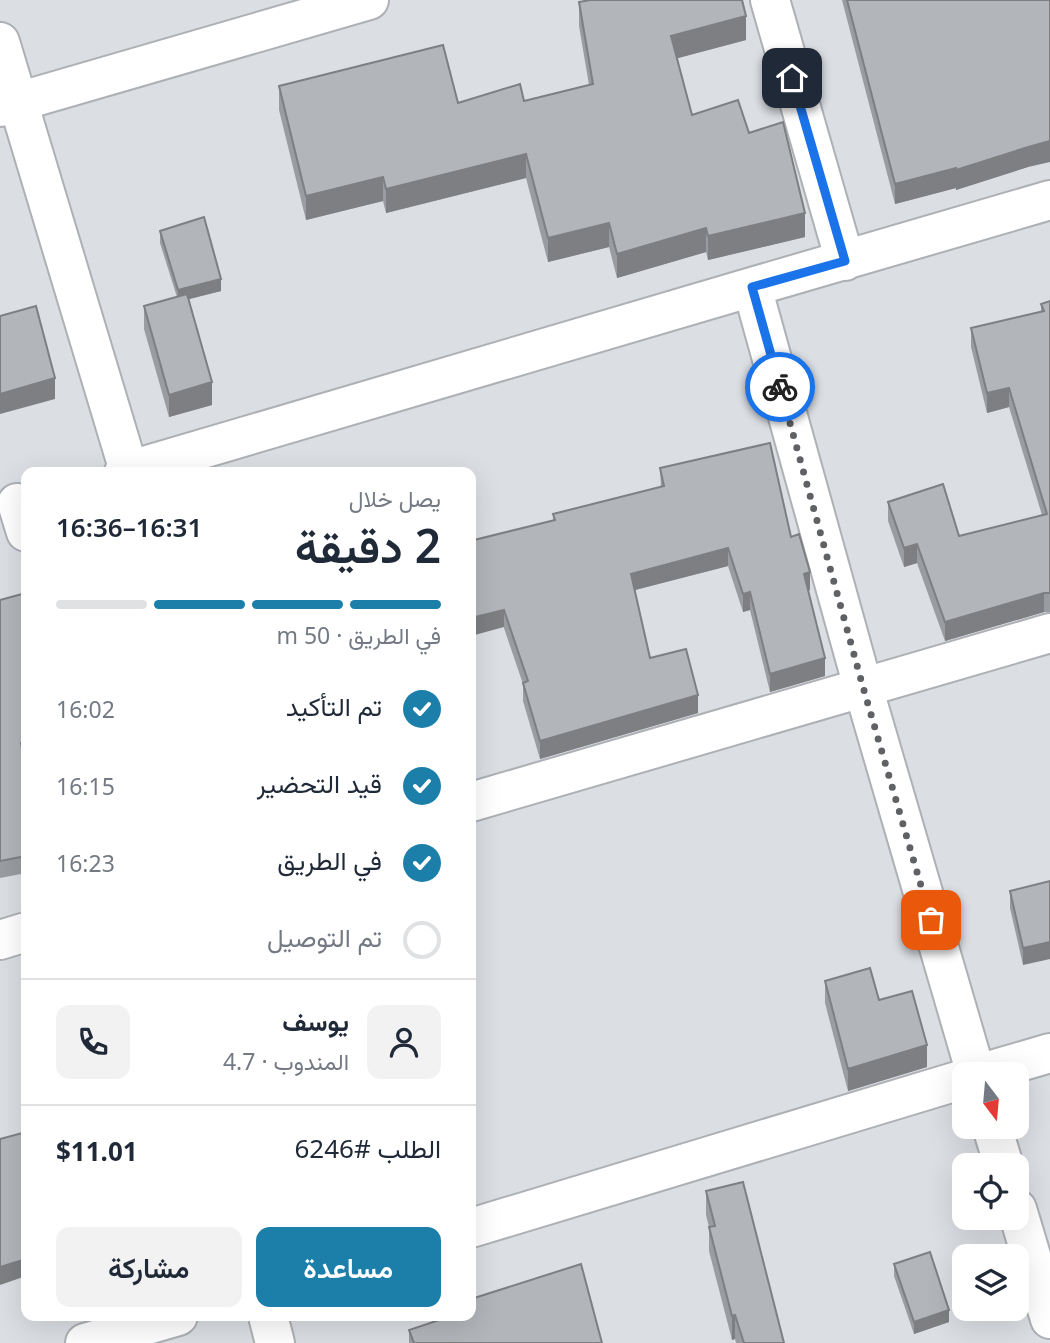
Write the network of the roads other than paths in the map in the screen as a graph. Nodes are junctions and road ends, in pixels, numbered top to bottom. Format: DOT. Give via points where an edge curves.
graph roads {
  1 [pos="369,0"];
  2 [pos="770,0"];
  3 [pos="0,42"];
  4 [pos="9,104"];
  5 [pos="1050,200"];
  6 [pos="845,261"];
  7 [pos="752,287"];
  8 [pos="124,467"];
  9 [pos="143,467"];
  10 [pos="1050,633"];
  11 [pos="863,687"];
  12 [pos="476,801"];
  13 [pos="21,934"];
  14 [pos="0,940"];
  15 [pos="1050,1053"];
  16 [pos="973,1062"];
  17 [pos="1019,1062"];
  18 [pos="952,1083"];
  19 [pos="476,1226"];
  20 [pos="1023,1230"];
  21 [pos="1050,1319"];
  22 [pos="161,1321"];
  23 [pos="269,1321"];
  24 [pos="85,1343"];
  25 [pos="275,1343"];
  1 -- 4 [label="street"];
  2 -- 6 [label="street"];
  3 -- 4 [label="street"];
  4 -- 8 [label="street"];
  5 -- 6 [label="street"];
  6 -- 7 [label="street"];
  7 -- 9 [label="street"];
  7 -- 11 [label="street"];
  10 -- 11 [label="street"];
  11 -- 12 [label="street"];
  11 -- 16 [label="street"];
  13 -- 14 [label="street"];
  15 -- 17 [label="street"];
  18 -- 19 [label="street"];
  20 -- 21 [label="street"];
  22 -- 24 [label="street"];
  23 -- 25 [label="street"];
}
